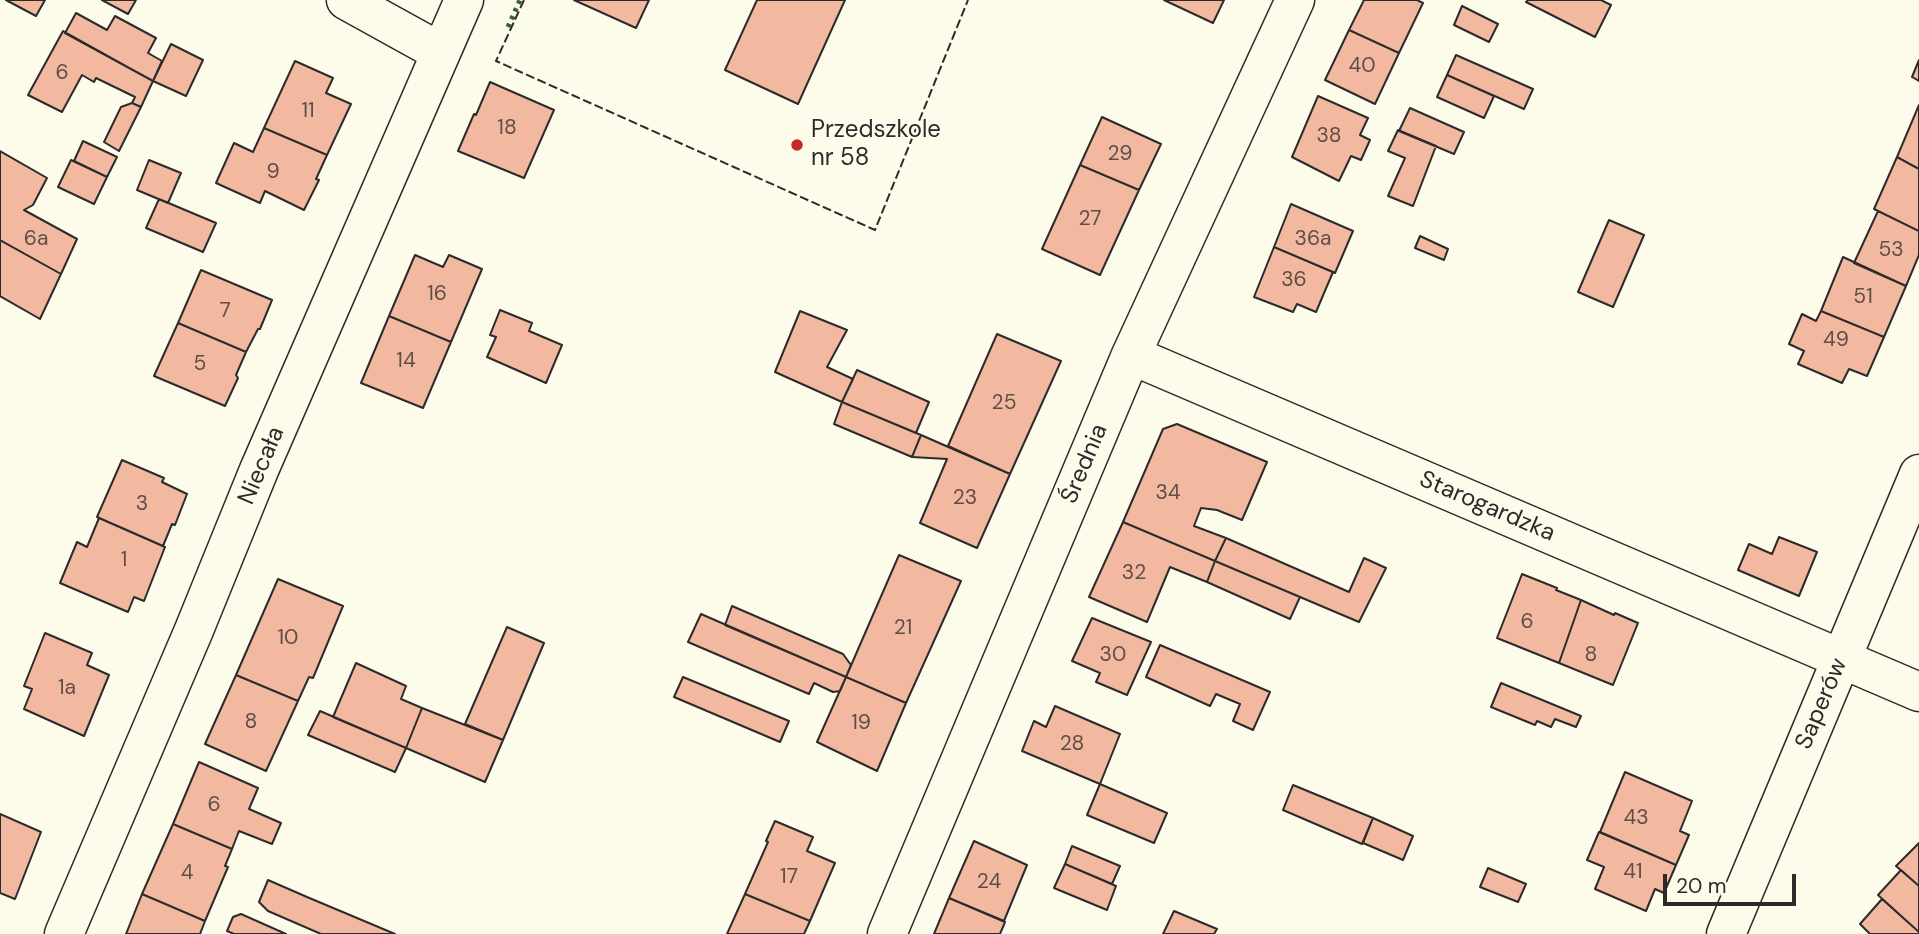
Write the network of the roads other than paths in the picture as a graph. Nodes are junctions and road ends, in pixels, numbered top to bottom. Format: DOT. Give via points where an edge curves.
graph roads {
  1 [pos="346,0"];
  2 [pos="464,0"];
  3 [pos="1296,0"];
  4 [pos="440,52"];
  5 [pos="1131,355"];
  6 [pos="1919,474"];
  7 [pos="1842,659"];
  8 [pos="1919,692"];
  9 [pos="64,934"];
  10 [pos="887,934"];
  11 [pos="1726,934"];
  1 -- 4 [label="street"];
  2 -- 4 [label="street, Niecała"];
  3 -- 5 [label="street, Średnia"];
  4 -- 9 [label="street, Niecała"];
  5 -- 7 [label="street, Starogardzka"];
  5 -- 10 [label="street, Średnia"];
  6 -- 7 [label="street, Saperów"];
  7 -- 8 [label="street, Starogardzka"];
  7 -- 11 [label="street, Saperów"];
}
